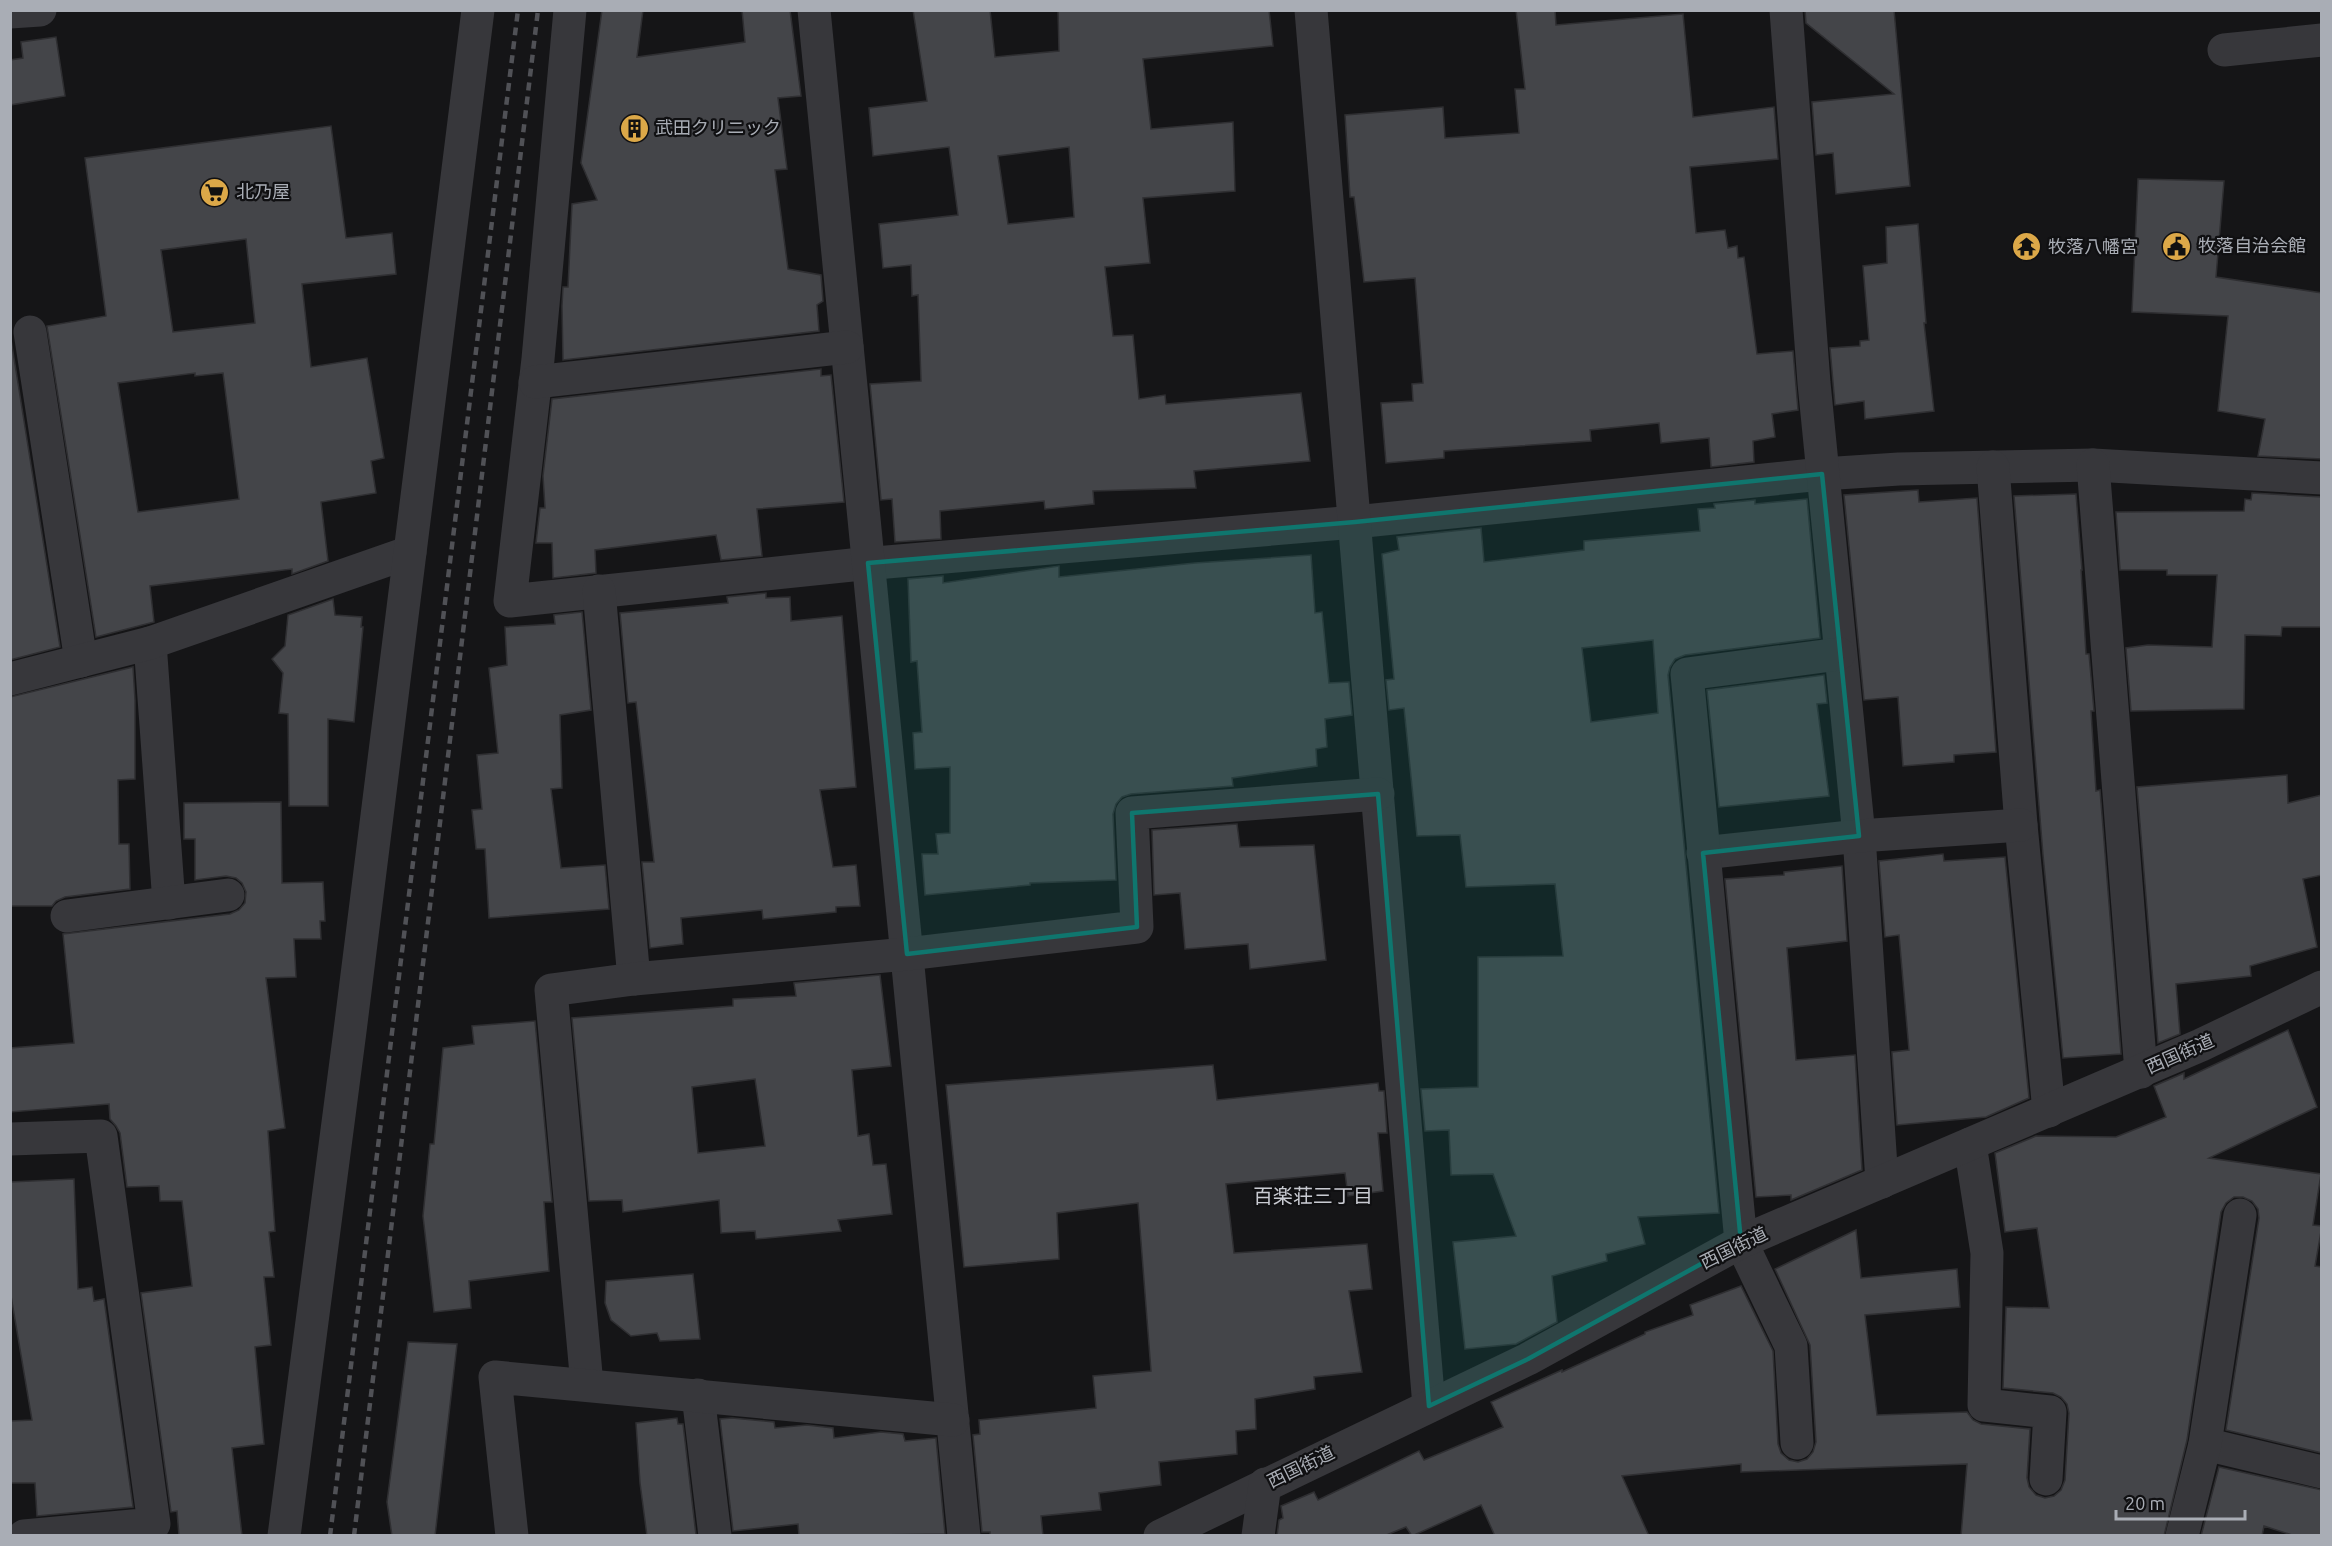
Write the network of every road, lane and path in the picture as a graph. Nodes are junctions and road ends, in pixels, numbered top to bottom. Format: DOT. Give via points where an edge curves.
graph roads {
  1 [pos="40,10"];
  2 [pos="478,10"];
  3 [pos="570,10"];
  4 [pos="814,10"];
  5 [pos="1311,10"];
  6 [pos="1786,10"];
  7 [pos="10,12"];
  8 [pos="2322,40"];
  9 [pos="2224,50"];
  10 [pos="30,332"];
  11 [pos="847,347"];
  12 [pos="535,382"];
  13 [pos="2093,465"];
  14 [pos="1994,467"];
  15 [pos="1822,474"];
  16 [pos="2322,478"];
  17 [pos="1355,522"];
  18 [pos="410,552"];
  19 [pos="868,563"];
  20 [pos="599,591"];
  21 [pos="150,643"];
  22 [pos="1839,654"];
  23 [pos="81,661"];
  24 [pos="10,679"];
  25 [pos="1378,794"];
  26 [pos="2021,825"];
  27 [pos="1859,836"];
  28 [pos="1704,853"];
  29 [pos="228,896"];
  30 [pos="169,903"];
  31 [pos="67,916"];
  32 [pos="907,954"];
  33 [pos="634,979"];
  34 [pos="2322,987"];
  35 [pos="2141,1072"];
  36 [pos="2049,1110"];
  37 [pos="10,1139"];
  38 [pos="1970,1144"];
  39 [pos="1882,1182"];
  40 [pos="2240,1215"];
  41 [pos="1742,1242"];
  42 [pos="587,1385"];
  43 [pos="698,1395"];
  44 [pos="1430,1406"];
  45 [pos="953,1420"];
  46 [pos="1797,1443"];
  47 [pos="2205,1444"];
  48 [pos="2322,1472"];
  49 [pos="2046,1479"];
  50 [pos="1265,1484"];
  51 [pos="24,1536"];
  52 [pos="284,1536"];
  53 [pos="512,1536"];
  54 [pos="715,1536"];
  55 [pos="964,1536"];
  56 [pos="1160,1536"];
  57 [pos="1258,1536"];
  58 [pos="2182,1536"];
  1 -- 7 [label="street"];
  2 -- 18 [label="street"];
  3 -- 12 [label="street"];
  4 -- 11 [label="street"];
  5 -- 17 [label="street"];
  6 -- 15 [label="street"];
  8 -- 9 [label="street"];
  10 -- 23 [label="street"];
  11 -- 12 [label="street"];
  11 -- 19 [label="street"];
  12 -- 20 [label="street" via="510,601"];
  13 -- 14 [label="street"];
  13 -- 16 [label="street"];
  13 -- 35 [label="street"];
  14 -- 15 [label="street"];
  14 -- 26 [label="street"];
  15 -- 17 [label="street"];
  15 -- 22 [label="street"];
  17 -- 19 [label="street"];
  17 -- 25 [label="street"];
  18 -- 21 [label="street"];
  18 -- 52 [label="street"];
  19 -- 20 [label="street"];
  19 -- 32 [label="street"];
  20 -- 33 [label="street"];
  21 -- 23 [label="street"];
  21 -- 30 [label="street"];
  22 -- 27 [label="street"];
  22 -- 28 [label="street" via="1688,674"];
  23 -- 24 [label="street"];
  25 -- 32 [label="street" via="1132,813 1137,927"];
  25 -- 44 [label="street"];
  26 -- 27 [label="street"];
  26 -- 36 [label="street"];
  27 -- 28 [label="street"];
  27 -- 39 [label="street"];
  28 -- 41 [label="street"];
  29 -- 30 [label="street"];
  30 -- 31 [label="street"];
  32 -- 33 [label="street"];
  32 -- 45 [label="street"];
  33 -- 42 [label="street" via="551,990"];
  34 -- 35 [label="street, 西国街道"];
  35 -- 36 [label="street, 西国街道"];
  36 -- 38 [label="street, 西国街道"];
  37 -- 51 [label="street" via="101,1136 154,1524"];
  38 -- 39 [label="street, 西国街道"];
  38 -- 49 [label="street" via="1987,1253 1984,1405 2050,1412"];
  39 -- 41 [label="street, 西国街道"];
  40 -- 47 [label="street"];
  41 -- 44 [label="street, 西国街道" via="1528,1359"];
  41 -- 46 [label="street" via="1791,1346"];
  42 -- 43 [label="street"];
  42 -- 53 [label="street" via="495,1377"];
  43 -- 45 [label="street"];
  43 -- 54 [label="street"];
  44 -- 50 [label="street, 西国街道"];
  45 -- 55 [label="street"];
  47 -- 48 [label="street"];
  47 -- 58 [label="street"];
  50 -- 56 [label="street, 西国街道"];
  50 -- 57 [label="street"];
}
